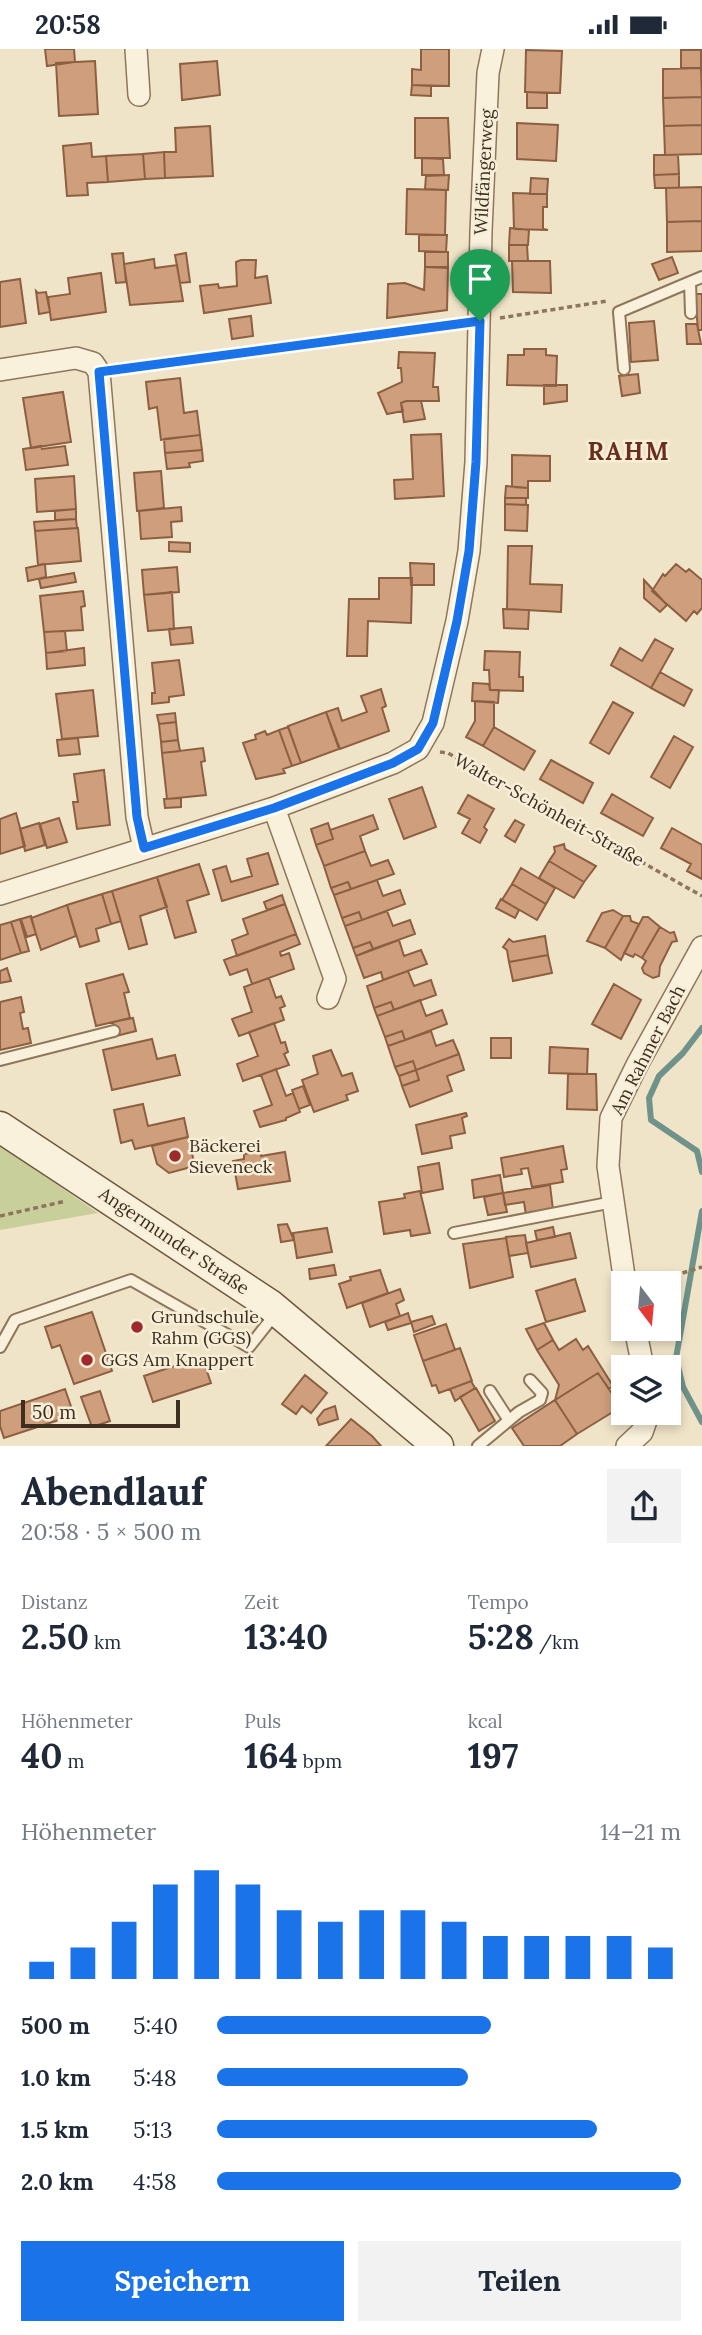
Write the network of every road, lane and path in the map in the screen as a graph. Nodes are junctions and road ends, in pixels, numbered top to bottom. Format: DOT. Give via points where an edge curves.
graph roads {
  1 [pos="136,49"];
  2 [pos="493,49"];
  3 [pos="139,95"];
  4 [pos="702,277"];
  5 [pos="690,282"];
  6 [pos="618,299"];
  7 [pos="691,313"];
  8 [pos="480,321"];
  9 [pos="624,369"];
  10 [pos="0,370"];
  11 [pos="99,372"];
  12 [pos="418,749"];
  13 [pos="274,808"];
  14 [pos="144,848"];
  15 [pos="0,894"];
  16 [pos="702,896"];
  17 [pos="702,947"];
  18 [pos="327,998"];
  19 [pos="114,1031"];
  20 [pos="0,1060"];
  21 [pos="0,1127"];
  22 [pos="103,1193"];
  23 [pos="612,1202"];
  24 [pos="0,1216"];
  25 [pos="453,1233"];
  26 [pos="701,1267"];
  27 [pos="623,1271"];
  28 [pos="681,1272"];
  29 [pos="278,1310"];
  30 [pos="0,1347"];
  31 [pos="530,1380"];
  32 [pos="490,1391"];
  33 [pos="508,1419"];
  34 [pos="644,1425"];
  35 [pos="438,1446"];
  36 [pos="478,1446"];
  37 [pos="627,1446"];
  1 -- 3 [label="street"];
  2 -- 8 [label="street, Wildfängerweg" via="488,73"];
  4 -- 5 [label="lane"];
  5 -- 7 [label="lane"];
  5 -- 9 [label="lane" via="619,312"];
  6 -- 8 [label="path"];
  8 -- 11 [label="path"];
  8 -- 12 [label="street, Wildfängerweg" via="469,551 433,723"];
  10 -- 11 [label="street" via="76,358 93,363"];
  11 -- 14 [label="street" via="137,817"];
  12 -- 13 [label="street"];
  12 -- 16 [label="path, Walter-Schönheit-Straße" via="448,754"];
  13 -- 14 [label="street"];
  13 -- 18 [label="street" via="335,979"];
  14 -- 15 [label="street"];
  17 -- 23 [label="street, Am Rahmer Bach" via="611,1118 608,1166"];
  19 -- 20 [label="lane"];
  21 -- 22 [label="main road, Angermunder Straße"];
  22 -- 24 [label="path"];
  22 -- 29 [label="main road, Angermunder Straße"];
  23 -- 25 [label="lane"];
  23 -- 27 [label="street, Am Rahmer Bach"];
  26 -- 28 [label="path"];
  29 -- 30 [label="lane" via="249,1347 131,1280 15,1319"];
  29 -- 35 [label="main road, Angermunder Straße"];
  31 -- 33 [label="lane" via="542,1396"];
  32 -- 33 [label="lane"];
  33 -- 36 [label="lane"];
  34 -- 37 [label="street"];
}
